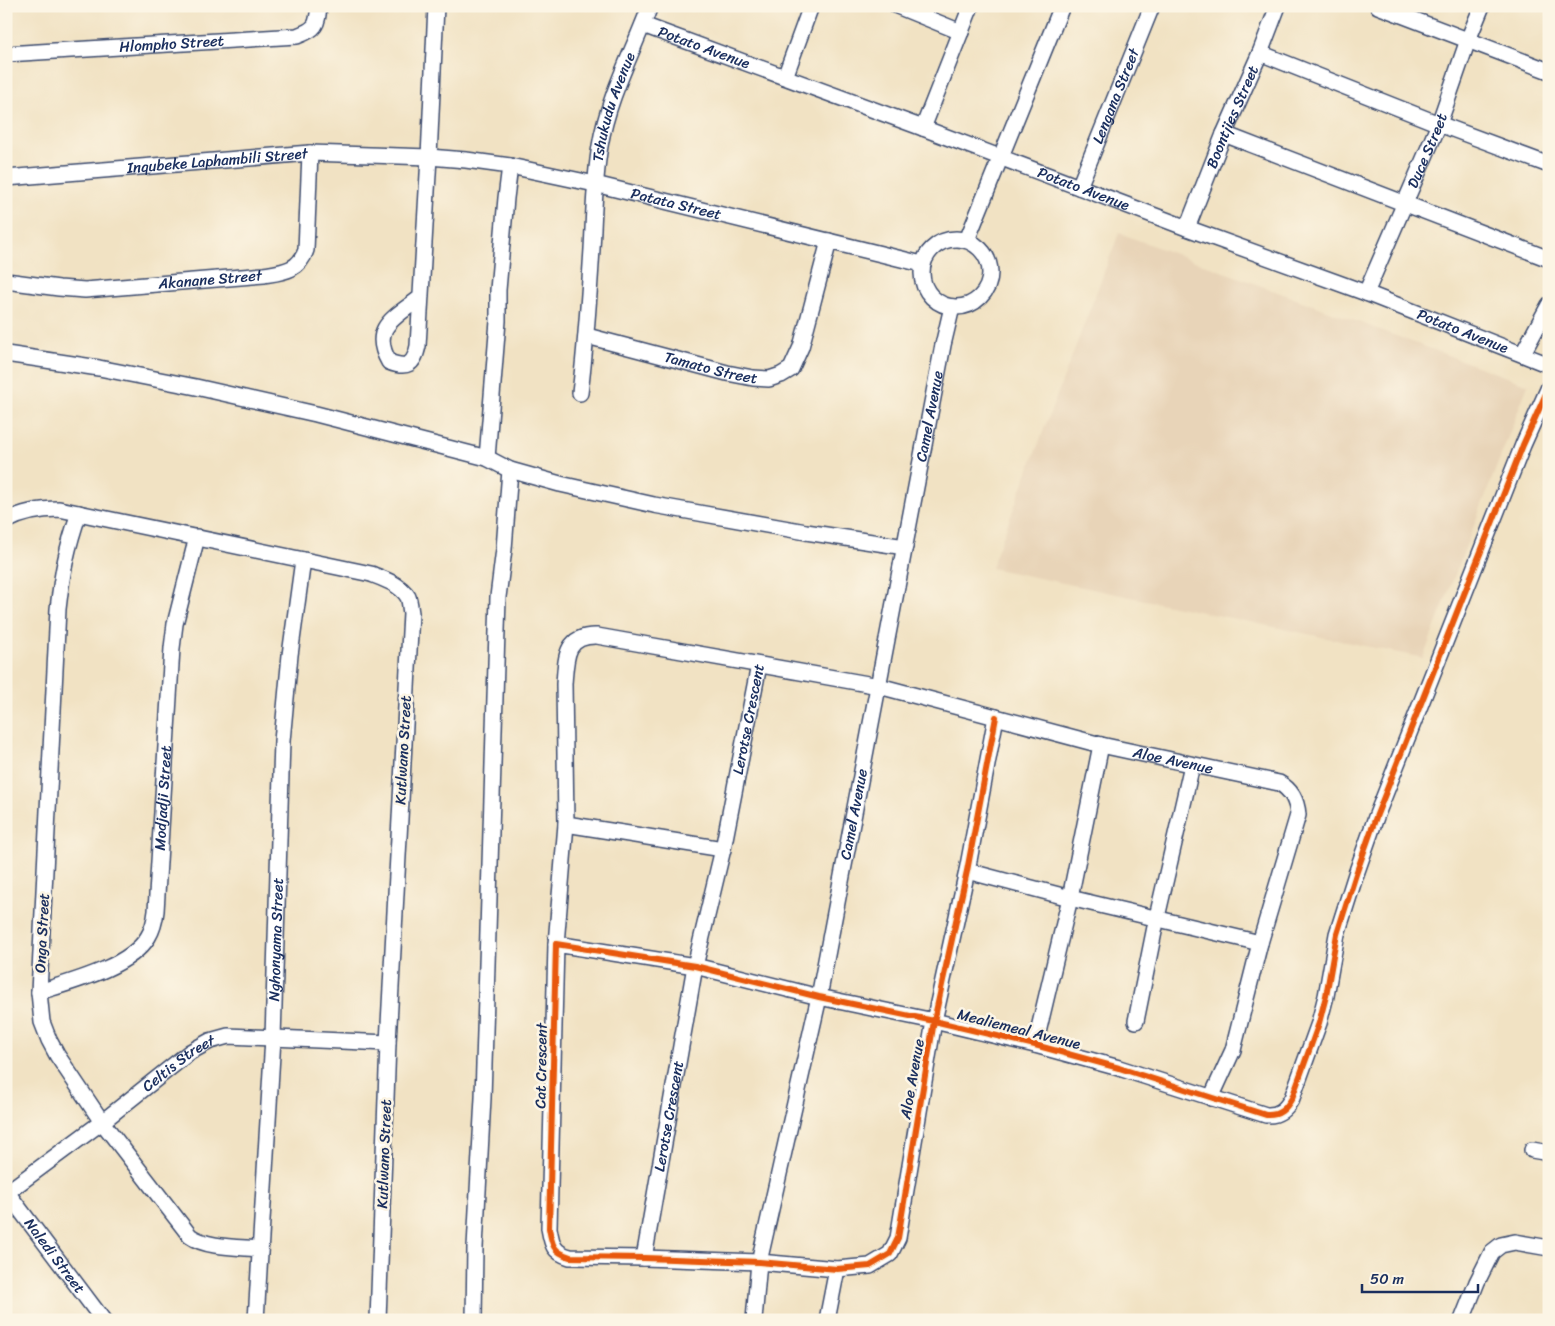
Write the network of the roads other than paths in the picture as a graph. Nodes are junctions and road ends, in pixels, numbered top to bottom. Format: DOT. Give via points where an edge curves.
graph roads {
  1 [pos="318,6"];
  2 [pos="436,6"];
  3 [pos="650,6"];
  4 [pos="811,6"];
  5 [pos="897,6"];
  6 [pos="971,6"];
  7 [pos="1062,6"];
  8 [pos="1152,6"];
  9 [pos="1278,6"];
  10 [pos="1378,6"];
  11 [pos="1482,6"];
  12 [pos="643,26"];
  13 [pos="961,32"];
  14 [pos="1468,40"];
  15 [pos="1260,53"];
  16 [pos="6,54"];
  17 [pos="1549,71"];
  18 [pos="785,77"];
  19 [pos="1439,124"];
  20 [pos="923,128"];
  21 [pos="1224,134"];
  22 [pos="310,153"];
  23 [pos="429,157"];
  24 [pos="1001,158"];
  25 [pos="1549,165"];
  26 [pos="510,166"];
  27 [pos="6,178"];
  28 [pos="596,184"];
  29 [pos="1079,187"];
  30 [pos="1405,204"];
  31 [pos="1187,228"];
  32 [pos="829,240"];
  33 [pos="967,240"];
  34 [pos="1549,259"];
  35 [pos="922,264"];
  36 [pos="6,281"];
  37 [pos="1366,293"];
  38 [pos="421,297"];
  39 [pos="1549,305"];
  40 [pos="952,307"];
  41 [pos="586,336"];
  42 [pos="1523,353"];
  43 [pos="6,354"];
  44 [pos="1549,364"];
  45 [pos="1549,387"];
  46 [pos="580,393"];
  47 [pos="486,458"];
  48 [pos="510,470"];
  49 [pos="79,513"];
  50 [pos="6,521"];
  51 [pos="197,537"];
  52 [pos="905,547"];
  53 [pos="303,560"];
  54 [pos="760,665"];
  55 [pos="879,686"];
  56 [pos="996,717"];
  57 [pos="1101,745"];
  58 [pos="1192,765"];
  59 [pos="566,824"];
  60 [pos="723,849"];
  61 [pos="967,871"];
  62 [pos="1070,898"];
  63 [pos="1157,918"];
  64 [pos="1260,943"];
  65 [pos="556,944"];
  66 [pos="695,966"];
  67 [pos="40,992"];
  68 [pos="818,997"];
  69 [pos="934,1021"];
  70 [pos="1136,1021"];
  71 [pos="273,1038"];
  72 [pos="388,1043"];
  73 [pos="1036,1046"];
  74 [pos="1211,1098"];
  75 [pos="102,1122"];
  76 [pos="1532,1150"];
  77 [pos="1549,1153"];
  78 [pos="6,1192"];
  79 [pos="1549,1248"];
  80 [pos="260,1249"];
  81 [pos="644,1258"];
  82 [pos="759,1262"];
  83 [pos="837,1269"];
  84 [pos="103,1320"];
  85 [pos="256,1320"];
  86 [pos="378,1320"];
  87 [pos="474,1320"];
  88 [pos="754,1320"];
  89 [pos="827,1320"];
  90 [pos="1462,1320"];
  1 -- 16 [label="street, Hlompho Street" via="318,22 314,28 296,36"];
  2 -- 23 [label="street"];
  3 -- 12 [label="street, Tshukudu Avenue"];
  4 -- 18 [label="street"];
  5 -- 13 [label="street"];
  6 -- 13 [label="street"];
  7 -- 24 [label="street"];
  8 -- 29 [label="street, Lengana Street"];
  9 -- 15 [label="street, Boontjies Street"];
  10 -- 14 [label="street"];
  11 -- 14 [label="street, Duce Street"];
  12 -- 18 [label="street, Potato Avenue"];
  12 -- 28 [label="street, Tshukudu Avenue" via="606,120"];
  13 -- 20 [label="street"];
  14 -- 17 [label="street"];
  14 -- 19 [label="street, Duce Street"];
  15 -- 19 [label="street"];
  15 -- 21 [label="street, Boontjies Street"];
  18 -- 20 [label="street, Potato Avenue"];
  19 -- 25 [label="street"];
  19 -- 30 [label="street, Duce Street"];
  20 -- 24 [label="street, Potato Avenue"];
  21 -- 30 [label="street"];
  21 -- 31 [label="street, Boontjies Street"];
  22 -- 23 [label="street, Inqubeke Laphambili Street"];
  22 -- 27 [label="street, Inqubeke Laphambili Street"];
  22 -- 36 [label="street, Akanane Street" via="306,250 299,265 290,269 264,275 85,290"];
  23 -- 26 [label="street, Patata Street"];
  23 -- 38 [label="street"];
  24 -- 29 [label="street, Potato Avenue"];
  24 -- 33 [label="street"];
  26 -- 28 [label="street, Patata Street"];
  26 -- 47 [label="street"];
  28 -- 32 [label="street, Patata Street"];
  28 -- 41 [label="street"];
  29 -- 31 [label="street, Potato Avenue"];
  30 -- 34 [label="street"];
  30 -- 37 [label="street, Duce Street"];
  31 -- 37 [label="street, Potato Avenue"];
  32 -- 35 [label="street, Patata Street"];
  32 -- 41 [label="street, Tamato Street" via="801,348 791,369 781,375 769,379 753,378"];
  33 -- 35 [label="street" via="956,238 934,245"];
  33 -- 40 [label="street" via="985,254 990,265 990,277 980,297 960,308"];
  35 -- 40 [label="street" via="921,275 930,296 938,303"];
  37 -- 42 [label="street, Potato Avenue"];
  39 -- 42 [label="street"];
  40 -- 52 [label="street, Camel Avenue"];
  41 -- 46 [label="street"];
  42 -- 44 [label="street, Potato Avenue"];
  43 -- 47 [label="street" via="196,387"];
  45 -- 74 [label="street, Mealiemeal Avenue" via="1523,445 1367,842 1338,934 1319,1023 1292,1098 1282,1112 1272,1115"];
  47 -- 48 [label="street"];
  48 -- 52 [label="street" via="654,505"];
  48 -- 87 [label="street" via="498,597 484,1098"];
  49 -- 50 [label="street, Kutlwano Street" via="41,509"];
  49 -- 51 [label="street, Kutlwano Street"];
  49 -- 67 [label="street, Onga Street" via="68,544 58,609"];
  51 -- 53 [label="street, Kutlwano Street"];
  51 -- 67 [label="street, Modjadji Street" via="172,648 154,924 137,950 124,959 83,979"];
  52 -- 55 [label="street, Camel Avenue"];
  53 -- 71 [label="street, Nghonyama Street" via="282,732"];
  53 -- 72 [label="street, Kutlwano Street" via="386,579 408,598 411,613"];
  54 -- 55 [label="street"];
  54 -- 59 [label="street, Lerotse Crescent" via="597,636 577,640 571,645 565,674"];
  54 -- 60 [label="street, Lerotse Crescent"];
  55 -- 56 [label="street"];
  55 -- 68 [label="street, Camel Avenue"];
  56 -- 57 [label="street, Aloe Avenue"];
  56 -- 61 [label="street, Aloe Avenue"];
  57 -- 58 [label="street, Aloe Avenue"];
  57 -- 62 [label="street"];
  58 -- 63 [label="street"];
  58 -- 64 [label="street, Aloe Avenue" via="1279,783 1295,800 1298,815"];
  59 -- 60 [label="street"];
  59 -- 65 [label="street, Lerotse Crescent"];
  60 -- 66 [label="street, Lerotse Crescent"];
  61 -- 62 [label="street"];
  61 -- 69 [label="street, Aloe Avenue"];
  62 -- 63 [label="street"];
  62 -- 73 [label="street"];
  63 -- 64 [label="street"];
  63 -- 70 [label="street"];
  64 -- 74 [label="street, Aloe Avenue" via="1233,1050"];
  65 -- 66 [label="street"];
  65 -- 81 [label="street, Cat Crescent" via="551,1242 561,1255 570,1257"];
  66 -- 68 [label="street"];
  66 -- 81 [label="street, Lerotse Crescent"];
  67 -- 75 [label="street, Onga Street" via="42,1022 56,1055"];
  68 -- 69 [label="street, Mealiemeal Avenue"];
  68 -- 82 [label="street, Camel Avenue"];
  69 -- 73 [label="street, Mealiemeal Avenue"];
  69 -- 83 [label="street, Aloe Avenue" via="898,1238 890,1254 870,1266"];
  71 -- 72 [label="street, Celtis Street"];
  71 -- 75 [label="street, Celtis Street" via="228,1036 210,1041 190,1052"];
  71 -- 80 [label="street, Nghonyama Street"];
  72 -- 86 [label="street, Kutlwano Street"];
  73 -- 74 [label="street, Mealiemeal Avenue" via="1119,1068"];
  75 -- 78 [label="street, Celtis Street"];
  75 -- 80 [label="street, Onga Street" via="190,1236 206,1243"];
  76 -- 77 [label="street"];
  78 -- 84 [label="street, Naledi Street"];
  79 -- 90 [label="street" via="1515,1242 1501,1245 1492,1252"];
  80 -- 85 [label="street, Nghonyama Street"];
  81 -- 82 [label="street, Cat Crescent"];
  82 -- 83 [label="street, Aloe Avenue"];
  82 -- 88 [label="street, Camel Avenue"];
  83 -- 89 [label="street"];
}
